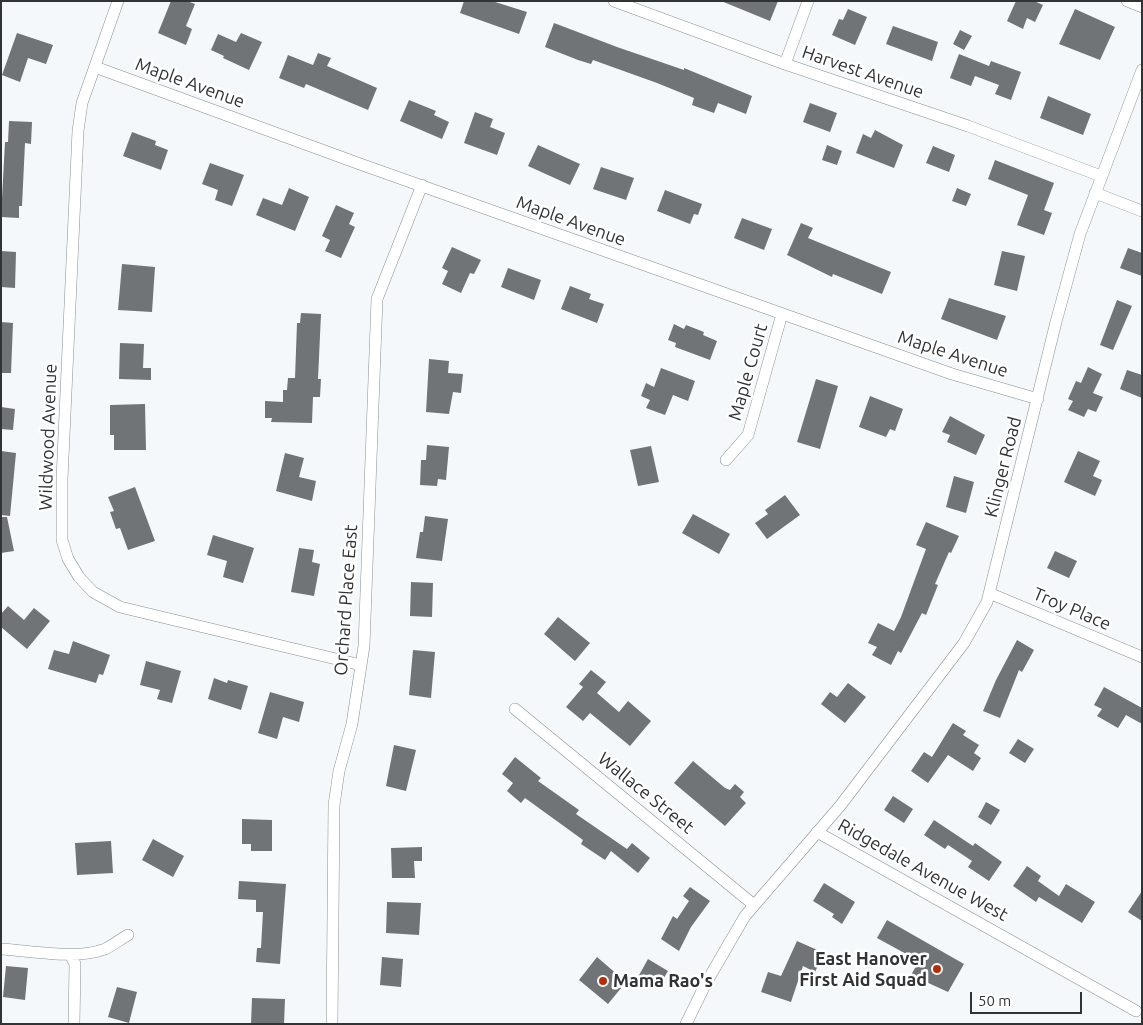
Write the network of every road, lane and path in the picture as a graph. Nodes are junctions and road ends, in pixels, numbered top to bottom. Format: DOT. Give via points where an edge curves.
graph roads {
  1 [pos="118,1"];
  2 [pos="614,1"];
  3 [pos="808,1"];
  4 [pos="1127,1"];
  5 [pos="1142,6"];
  6 [pos="785,64"];
  7 [pos="95,67"];
  8 [pos="1142,70"];
  9 [pos="1101,176"];
  10 [pos="422,185"];
  11 [pos="1095,194"];
  12 [pos="1142,211"];
  13 [pos="782,314"];
  14 [pos="1038,399"];
  15 [pos="726,460"];
  16 [pos="990,593"];
  17 [pos="1142,657"];
  18 [pos="361,665"];
  19 [pos="515,709"];
  20 [pos="817,832"];
  21 [pos="754,905"];
  22 [pos="128,935"];
  23 [pos="1,949"];
  24 [pos="71,956"];
  25 [pos="1136,1012"];
  26 [pos="74,1024"];
  27 [pos="332,1024"];
  28 [pos="686,1024"];
  1 -- 7 [label="street, Wildwood Avenue"];
  2 -- 6 [label="street, Harvest Avenue"];
  3 -- 6 [label="street"];
  4 -- 5 [label="street"];
  6 -- 9 [label="street, Harvest Avenue" via="968,126"];
  7 -- 10 [label="street, Maple Avenue"];
  7 -- 18 [label="street, Wildwood Avenue" via="82,103 78,131 62,479 62,540 68,559 93,592 120,607"];
  8 -- 9 [label="street, Klinger Road"];
  9 -- 11 [label="street, Klinger Road"];
  10 -- 13 [label="street, Maple Avenue"];
  10 -- 18 [label="street, Orchard Place East" via="377,299"];
  11 -- 12 [label="street"];
  11 -- 14 [label="street, Klinger Road" via="1073,260"];
  13 -- 14 [label="street, Maple Avenue" via="952,374"];
  13 -- 15 [label="street, Maple Court" via="748,434"];
  14 -- 16 [label="street, Klinger Road"];
  16 -- 17 [label="street, Troy Place"];
  16 -- 20 [label="street, Klinger Road" via="964,642 846,799"];
  18 -- 27 [label="street, Orchard Place East" via="334,805"];
  19 -- 21 [label="street, Wallace Street"];
  20 -- 21 [label="street, Ridgedale Avenue West"];
  20 -- 25 [label="street, Ridgedale Avenue West"];
  21 -- 28 [label="street, Ridgedale Avenue West" via="706,983"];
  22 -- 24 [label="street" via="104,949"];
  23 -- 24 [label="street"];
  24 -- 26 [label="street" via="75,964"];
}
